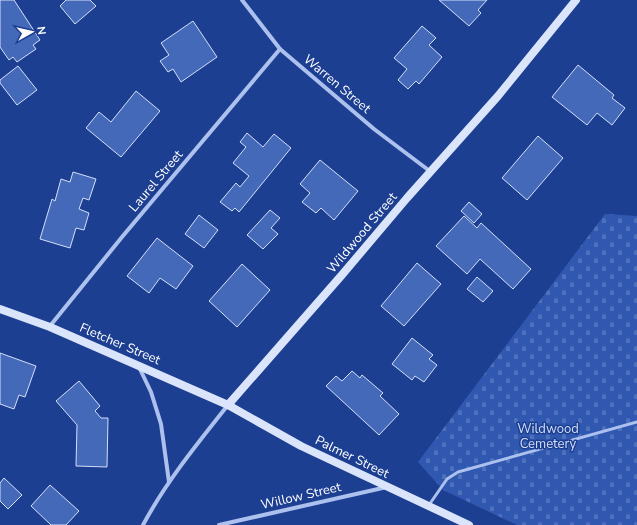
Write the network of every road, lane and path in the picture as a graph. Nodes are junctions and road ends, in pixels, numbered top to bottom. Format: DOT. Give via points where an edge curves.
graph roads {
  1 [pos="242,0"];
  2 [pos="576,0"];
  3 [pos="280,49"];
  4 [pos="431,172"];
  5 [pos="0,309"];
  6 [pos="50,327"];
  7 [pos="138,365"];
  8 [pos="228,405"];
  9 [pos="637,422"];
  10 [pos="169,482"];
  11 [pos="387,487"];
  12 [pos="429,505"];
  13 [pos="143,525"];
  14 [pos="219,525"];
  15 [pos="469,525"];
  1 -- 3 [label="street, Warren Street"];
  2 -- 4 [label="street, Wildwood Street" via="498,96"];
  3 -- 4 [label="street, Warren Street" via="374,129"];
  3 -- 6 [label="street, Laurel Street"];
  4 -- 8 [label="street, Wildwood Street"];
  5 -- 6 [label="street, Fletcher Street"];
  6 -- 7 [label="street, Fletcher Street"];
  7 -- 8 [label="street, Fletcher Street"];
  7 -- 10 [label="street" via="151,392 161,424"];
  8 -- 10 [label="street, Wildwood Street"];
  8 -- 11 [label="street, Palmer Street" via="301,446"];
  9 -- 12 [label="lane" via="458,472 447,479"];
  10 -- 13 [label="street, Wildwood Street"];
  11 -- 12 [label="street, Palmer Street"];
  11 -- 14 [label="street, Willow Street"];
  12 -- 15 [label="street, Palmer Street"];
}
